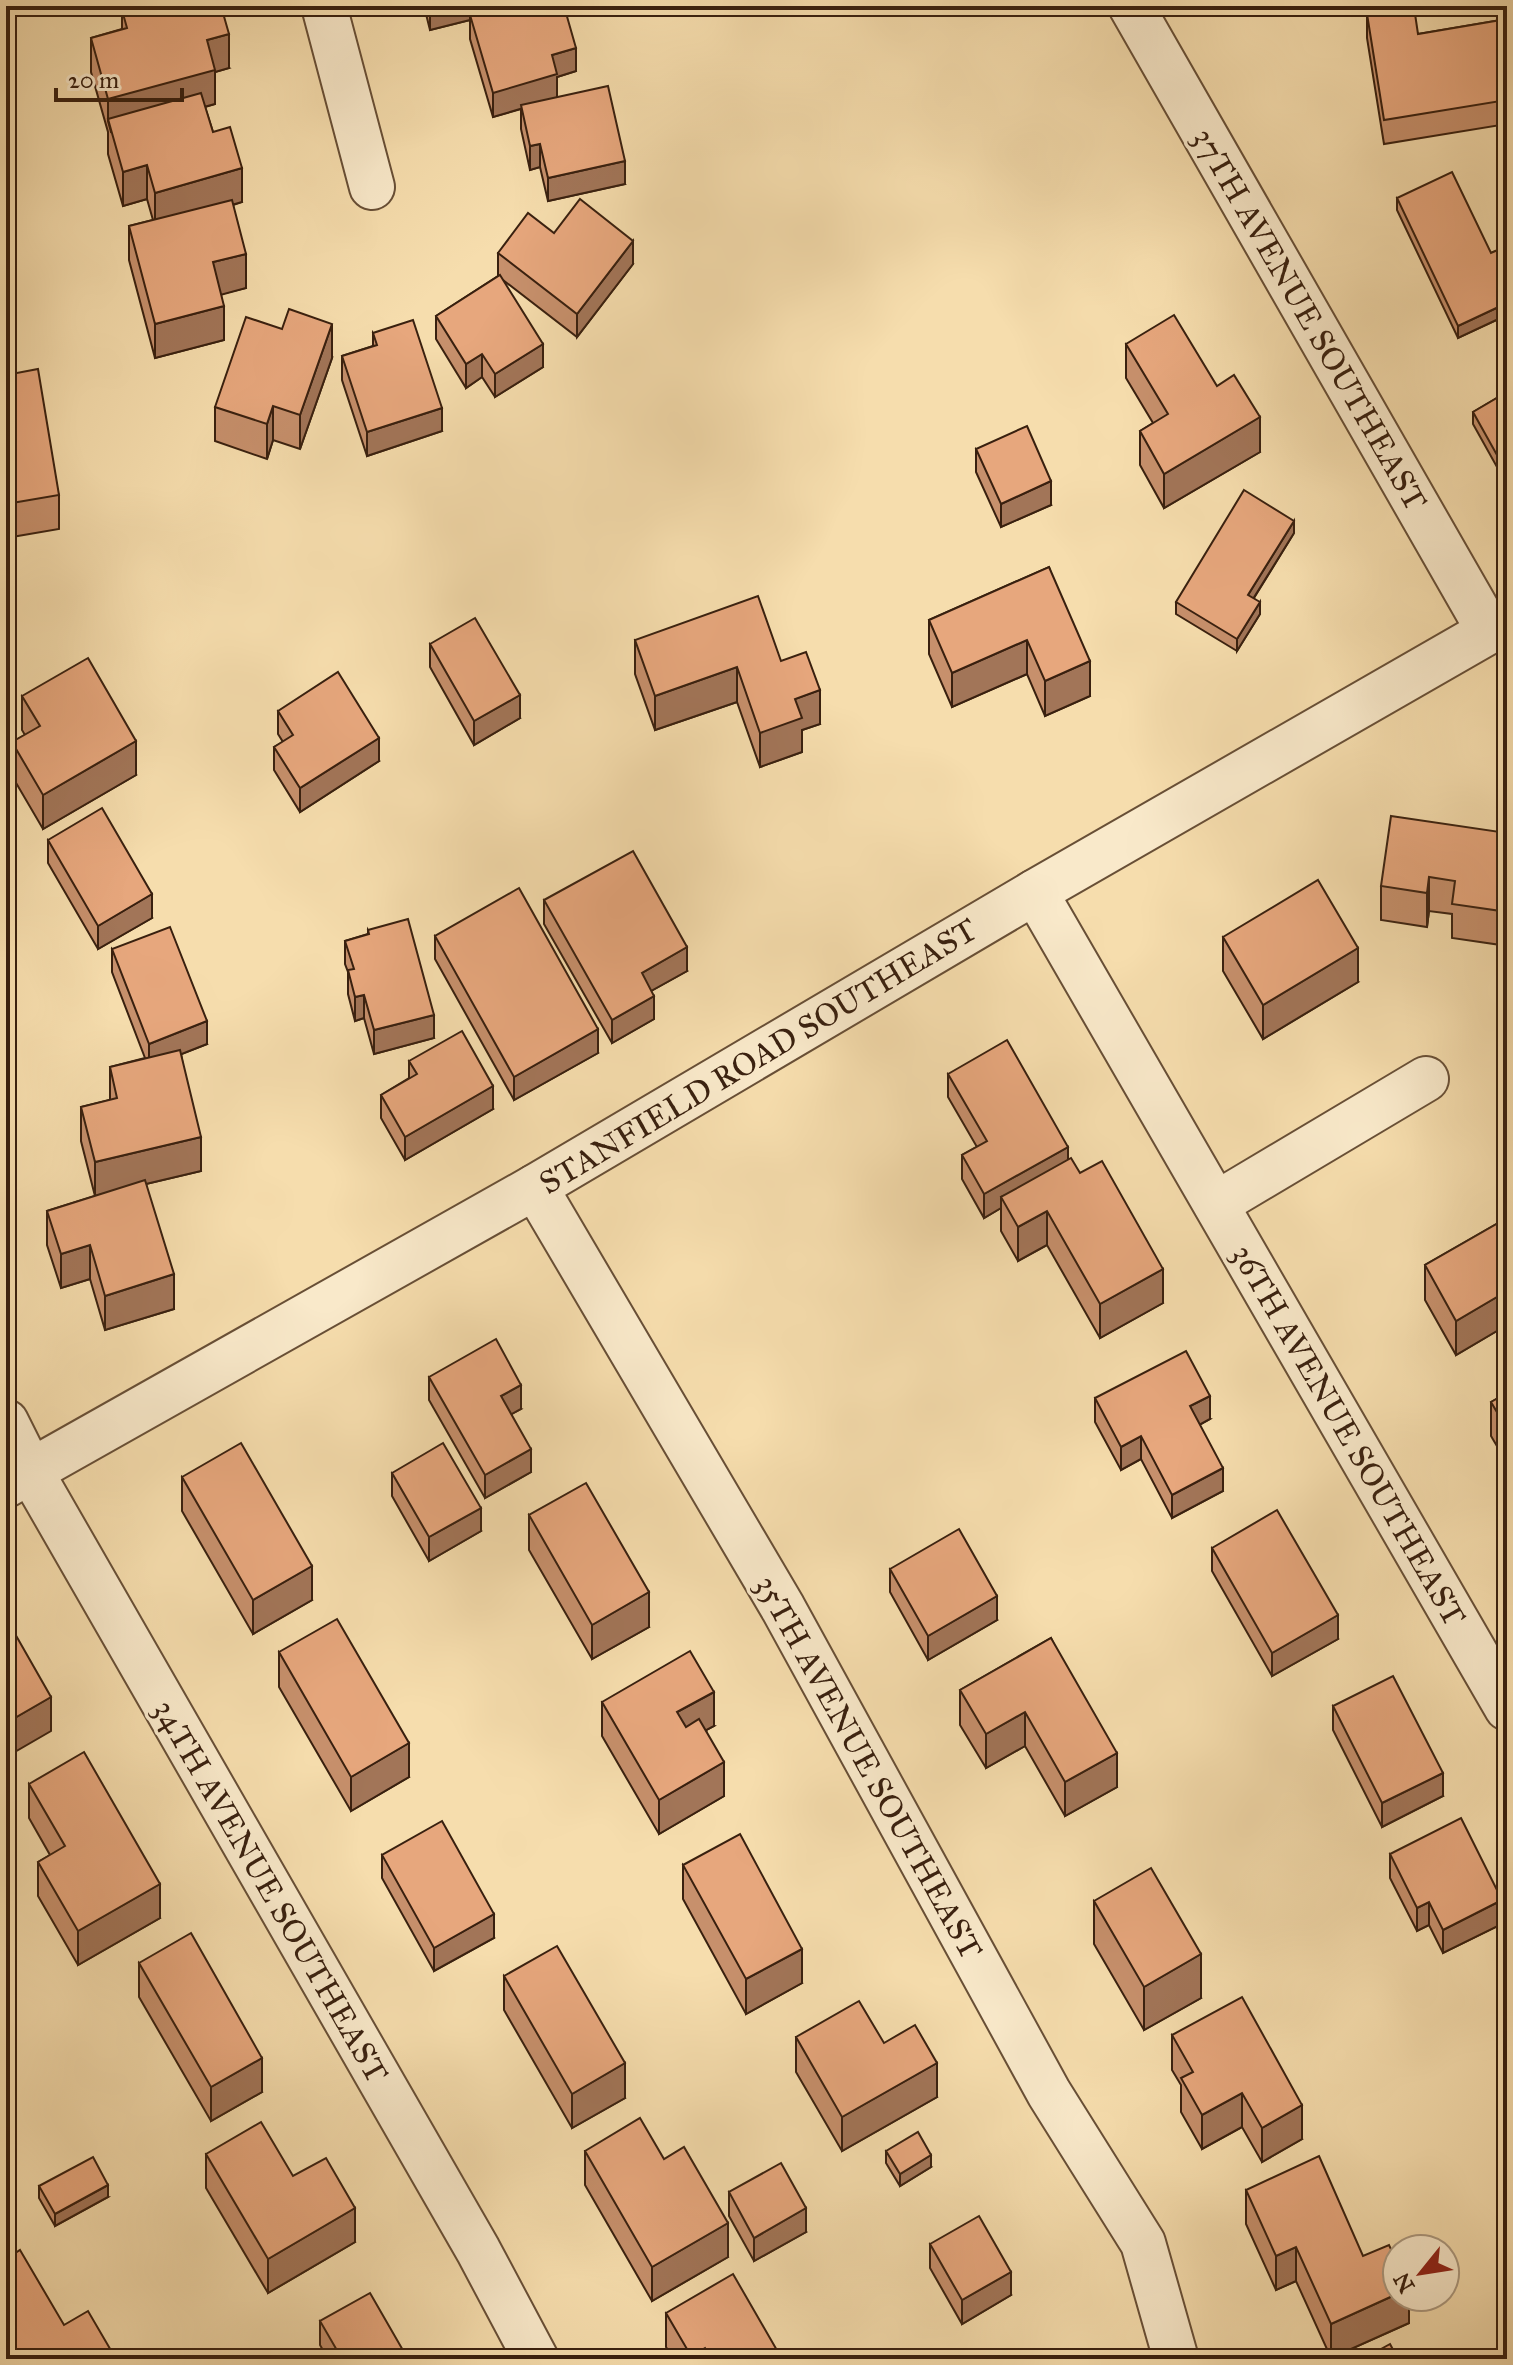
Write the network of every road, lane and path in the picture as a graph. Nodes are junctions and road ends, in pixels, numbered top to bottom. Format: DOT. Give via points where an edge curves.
graph roads {
  1 [pos="324,6"];
  2 [pos="1131,6"];
  3 [pos="372,187"];
  4 [pos="1498,626"];
  5 [pos="1035,892"];
  6 [pos="1426,1079"];
  7 [pos="535,1187"];
  8 [pos="1216,1204"];
  9 [pos="6,1422"];
  10 [pos="18,1478"];
  11 [pos="1507,1708"];
  12 [pos="536,2359"];
  13 [pos="1176,2359"];
  1 -- 3 [label="street"];
  2 -- 4 [label="street, 37TH AVENUE SOUTHEAST"];
  4 -- 5 [label="street, STANFIELD ROAD SOUTHEAST"];
  5 -- 7 [label="street, STANFIELD ROAD SOUTHEAST"];
  5 -- 8 [label="street, 36TH AVENUE SOUTHEAST"];
  6 -- 8 [label="street"];
  7 -- 10 [label="street, STANFIELD ROAD SOUTHEAST"];
  7 -- 13 [label="street, 35TH AVENUE SOUTHEAST" via="783,1608 1049,2093 1143,2243"];
  8 -- 11 [label="street, 36TH AVENUE SOUTHEAST"];
  9 -- 10 [label="street, 34TH AVENUE SOUTHEAST"];
  10 -- 12 [label="street, 34TH AVENUE SOUTHEAST" via="462,2222"];
}
